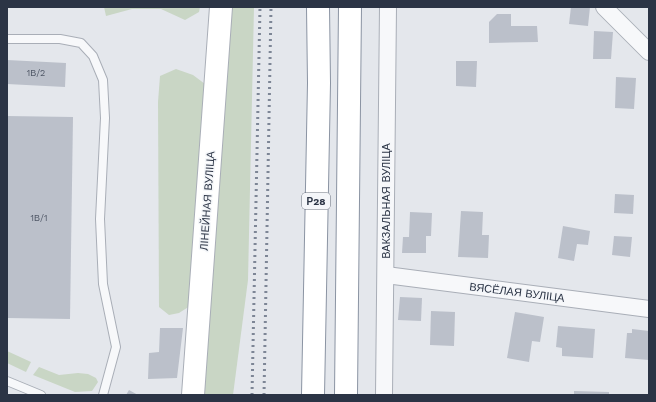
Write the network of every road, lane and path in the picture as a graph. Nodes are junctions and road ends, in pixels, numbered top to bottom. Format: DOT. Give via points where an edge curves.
graph roads {
  1 [pos="221,7"];
  2 [pos="318,7"];
  3 [pos="350,7"];
  4 [pos="388,7"];
  5 [pos="604,7"];
  6 [pos="7,39"];
  7 [pos="649,52"];
  8 [pos="386,274"];
  9 [pos="649,309"];
  10 [pos="7,381"];
  11 [pos="41,395"];
  12 [pos="103,395"];
  13 [pos="193,395"];
  14 [pos="313,395"];
  15 [pos="346,395"];
  16 [pos="384,395"];
  1 -- 13 [label="main road, ЛІНЕЙНАЯ ВУЛІЦА"];
  2 -- 14 [label="main road, Р28"];
  3 -- 15 [label="main road"];
  4 -- 8 [label="street, ВАКЗАЛЬНАЯ ВУЛІЦА"];
  5 -- 7 [label="street"];
  6 -- 12 [label="lane" via="60,39 81,42 93,56 103,80 106,118 100,219 103,284 116,347"];
  8 -- 9 [label="street, ВЯСЁЛАЯ ВУЛІЦА"];
  8 -- 16 [label="street, ВАКЗАЛЬНАЯ ВУЛІЦА"];
  10 -- 11 [label="lane"];
}
